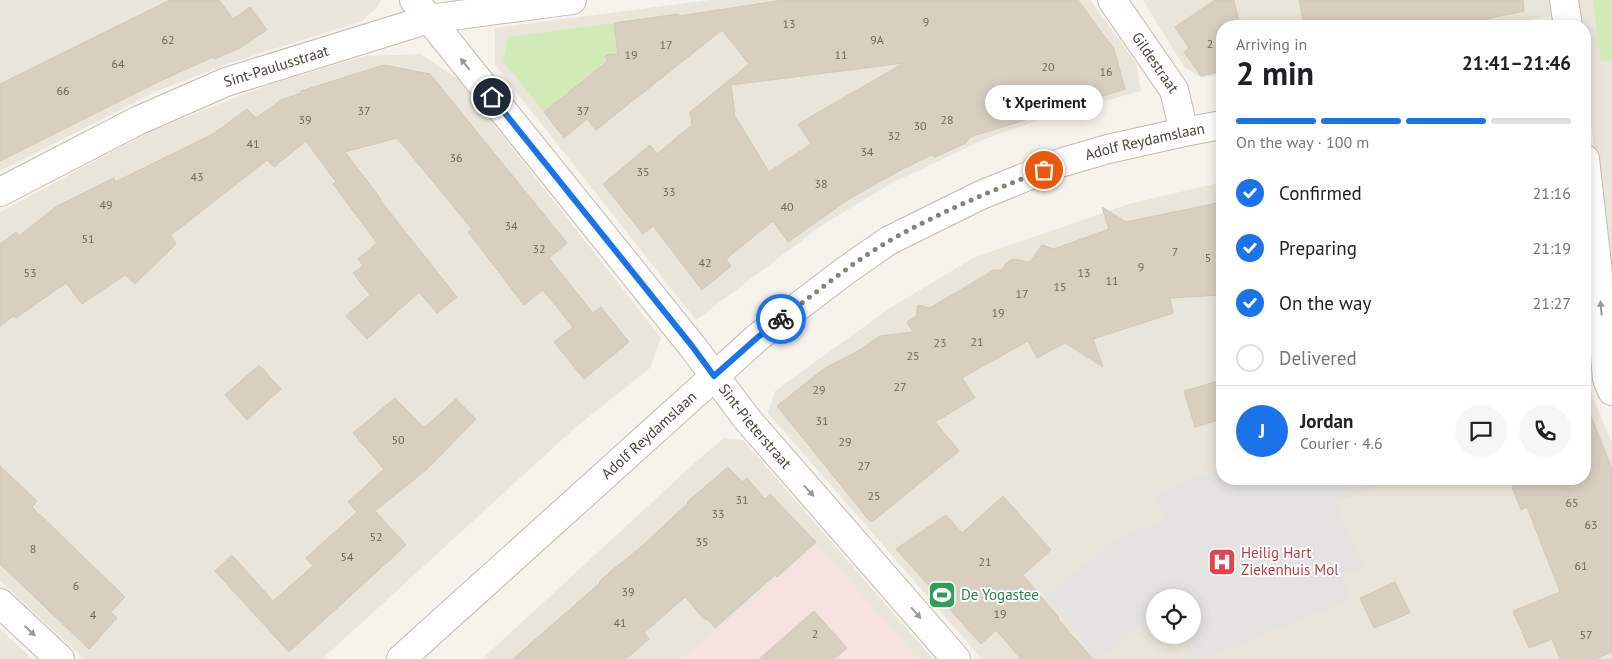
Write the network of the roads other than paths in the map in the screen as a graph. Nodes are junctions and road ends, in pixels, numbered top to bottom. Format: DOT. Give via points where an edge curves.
graph roads {
  1 [pos="572,0"];
  2 [pos="1112,0"];
  3 [pos="1564,0"];
  4 [pos="421,10"];
  5 [pos="1567,20"];
  6 [pos="1216,126"];
  7 [pos="1184,132"];
  8 [pos="0,192"];
  9 [pos="1591,212"];
  10 [pos="714,376"];
  11 [pos="1612,391"];
  12 [pos="0,603"];
  13 [pos="60,659"];
  14 [pos="400,659"];
  15 [pos="956,659"];
  1 -- 4 [label="street, Sint-Paulusstraat"];
  2 -- 7 [label="street, Gildestraat" via="1174,90"];
  3 -- 5 [label="street"];
  4 -- 8 [label="street, Sint-Paulusstraat" via="226,82 137,121"];
  10 -- 4 [label="street, Sint-Pieterstraat, one-way"];
  6 -- 7 [label="street, Adolf Reydamslaan"];
  7 -- 10 [label="street, Adolf Reydamslaan" via="1060,163 981,195 888,241 768,328"];
  11 -- 9 [label="street, one-way" via="1607,379"];
  10 -- 14 [label="street, Adolf Reydamslaan"];
  10 -- 15 [label="street, Sint-Pieterstraat, one-way" via="765,441"];
  12 -- 13 [label="street, one-way"];
}
